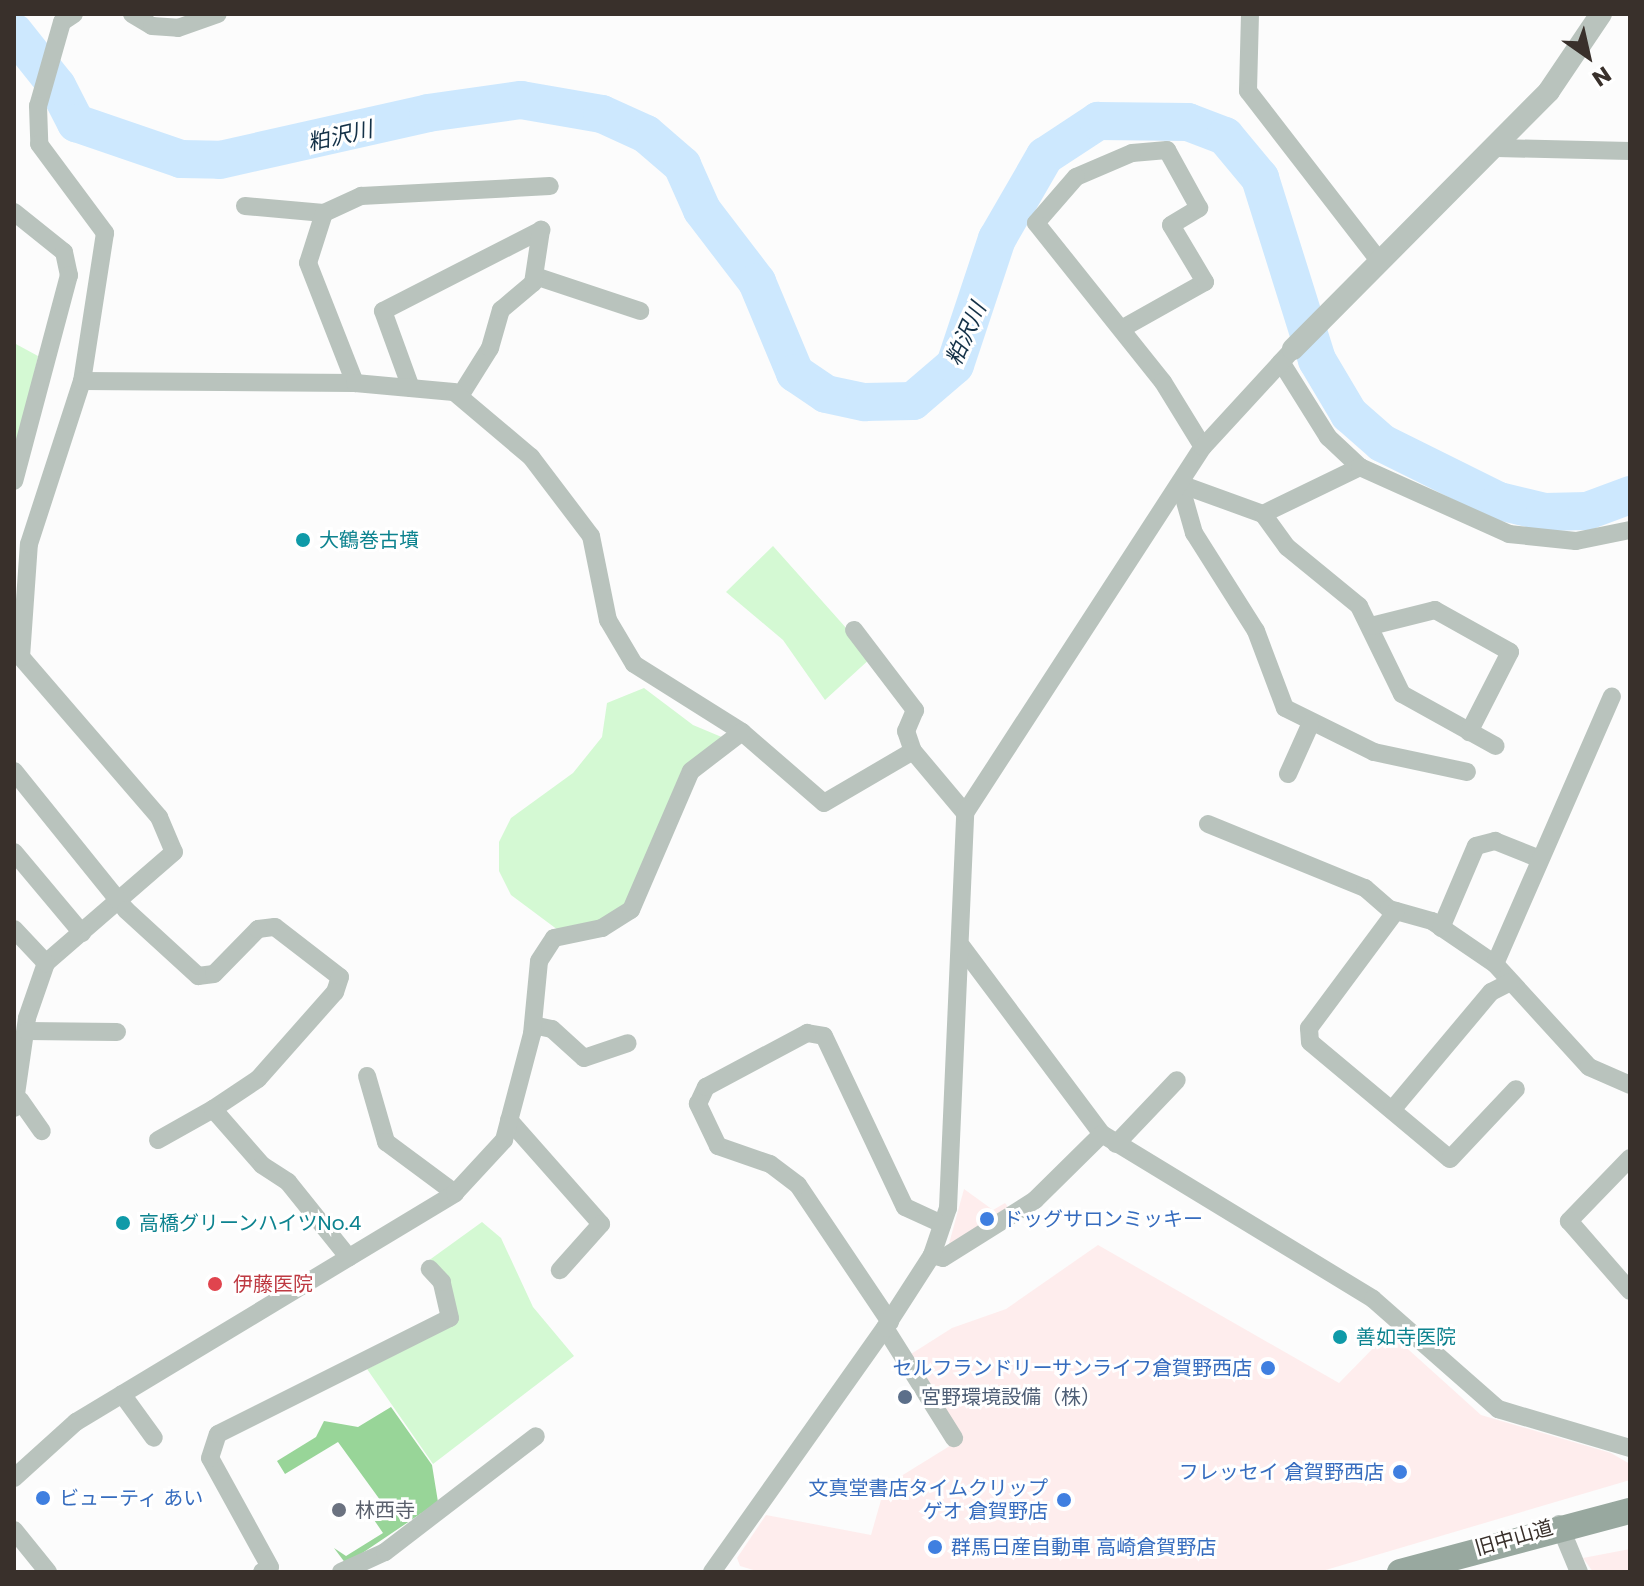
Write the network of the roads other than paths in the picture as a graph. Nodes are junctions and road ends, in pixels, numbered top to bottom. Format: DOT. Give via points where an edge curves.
graph roads {
  1 [pos="74,14"];
  2 [pos="132,14"];
  3 [pos="218,14"];
  4 [pos="1250,14"];
  5 [pos="1601,14"];
  6 [pos="1497,148"];
  7 [pos="1630,151"];
  8 [pos="550,186"];
  9 [pos="245,206"];
  10 [pos="14,212"];
  11 [pos="324,213"];
  12 [pos="1380,262"];
  13 [pos="535,276"];
  14 [pos="640,311"];
  15 [pos="1123,328"];
  16 [pos="1287,356"];
  17 [pos="82,381"];
  18 [pos="355,383"];
  19 [pos="411,388"];
  20 [pos="460,396"];
  21 [pos="1203,447"];
  22 [pos="1360,467"];
  23 [pos="14,481"];
  24 [pos="1180,484"];
  25 [pos="1263,514"];
  26 [pos="1630,530"];
  27 [pos="1371,626"];
  28 [pos="854,630"];
  29 [pos="17,653"];
  30 [pos="1612,696"];
  31 [pos="1310,725"];
  32 [pos="742,732"];
  33 [pos="1469,732"];
  34 [pos="1496,746"];
  35 [pos="913,751"];
  36 [pos="14,771"];
  37 [pos="1467,772"];
  38 [pos="1288,774"];
  39 [pos="965,813"];
  40 [pos="1208,824"];
  41 [pos="14,852"];
  42 [pos="1540,859"];
  43 [pos="121,898"];
  44 [pos="1396,911"];
  45 [pos="1441,928"];
  46 [pos="14,929"];
  47 [pos="82,933"];
  48 [pos="962,947"];
  49 [pos="46,963"];
  50 [pos="1495,964"];
  51 [pos="1511,982"];
  52 [pos="23,1018"];
  53 [pos="533,1025"];
  54 [pos="117,1032"];
  55 [pos="628,1043"];
  56 [pos="367,1076"];
  57 [pos="1177,1080"];
  58 [pos="1630,1085"];
  59 [pos="1516,1089"];
  60 [pos="17,1104"];
  61 [pos="213,1109"];
  62 [pos="1392,1110"];
  63 [pos="509,1120"];
  64 [pos="42,1131"];
  65 [pos="1109,1139"];
  66 [pos="158,1140"];
  67 [pos="1630,1158"];
  68 [pos="455,1193"];
  69 [pos="942,1224"];
  70 [pos="932,1255"];
  71 [pos="349,1258"];
  72 [pos="430,1269"];
  73 [pos="560,1270"];
  74 [pos="1630,1291"];
  75 [pos="888,1325"];
  76 [pos="122,1394"];
  77 [pos="536,1436"];
  78 [pos="154,1438"];
  79 [pos="954,1438"];
  80 [pos="1630,1448"];
  81 [pos="14,1478"];
  82 [pos="1630,1511"];
  83 [pos="1559,1524"];
  84 [pos="14,1530"];
  85 [pos="269,1570"];
  86 [pos="48,1572"];
  87 [pos="341,1572"];
  88 [pos="712,1572"];
  89 [pos="1400,1572"];
  90 [pos="1579,1572"];
  1 -- 17 [label="street" via="62,22 41,94 39,144 105,233"];
  2 -- 3 [label="street" via="152,26 178,28"];
  4 -- 12 [label="street" via="1248,91"];
  5 -- 6 [label="street" via="1549,91"];
  6 -- 7 [label="street"];
  6 -- 12 [label="street"];
  8 -- 11 [label="street" via="361,196"];
  9 -- 11 [label="street"];
  10 -- 23 [label="street" via="64,252 69,275"];
  11 -- 18 [label="street" via="308,263"];
  12 -- 16 [label="street"];
  13 -- 14 [label="street"];
  13 -- 19 [label="street" via="541,230 383,311"];
  13 -- 20 [label="street" via="501,310 490,348"];
  15 -- 15 [label="street" via="1205,282 1171,225 1199,208 1167,150 1132,153 1085,172 1051,199 1036,223"];
  15 -- 21 [label="street"];
  16 -- 21 [label="street"];
  16 -- 22 [label="street" via="1328,437"];
  17 -- 18 [label="street"];
  17 -- 29 [label="street" via="29,544"];
  18 -- 19 [label="street"];
  19 -- 20 [label="street"];
  20 -- 32 [label="street" via="531,457 591,536 608,620 634,664"];
  21 -- 24 [label="street"];
  22 -- 25 [label="street"];
  22 -- 26 [label="street" via="1509,534 1576,541"];
  24 -- 25 [label="street"];
  24 -- 31 [label="street" via="1194,533 1256,631 1275,694"];
  24 -- 39 [label="street"];
  25 -- 27 [label="street" via="1287,547 1339,587"];
  27 -- 33 [label="street" via="1402,694"];
  27 -- 33 [label="street" via="1435,610 1510,652"];
  28 -- 35 [label="street" via="915,710 906,731"];
  29 -- 43 [label="street" via="170,832 174,852 166,864"];
  30 -- 42 [label="street"];
  31 -- 37 [label="street" via="1374,752"];
  31 -- 38 [label="street"];
  32 -- 35 [label="street" via="824,803"];
  32 -- 53 [label="street" via="691,771 631,910 602,928 554,938 539,961"];
  33 -- 34 [label="street"];
  35 -- 39 [label="street"];
  36 -- 43 [label="street"];
  39 -- 48 [label="street"];
  40 -- 44 [label="street" via="1365,888"];
  41 -- 47 [label="street"];
  42 -- 45 [label="street" via="1495,841 1476,846"];
  42 -- 50 [label="street"];
  43 -- 47 [label="street"];
  43 -- 61 [label="street" via="198,976 214,974 258,929 275,927 340,977 335,992 258,1079"];
  44 -- 45 [label="street"];
  44 -- 62 [label="street" via="1309,1028 1310,1042"];
  45 -- 50 [label="street"];
  46 -- 49 [label="street"];
  47 -- 49 [label="street"];
  48 -- 65 [label="street"];
  48 -- 69 [label="street" via="955,1127"];
  49 -- 52 [label="street"];
  50 -- 51 [label="street"];
  51 -- 58 [label="street" via="1589,1067"];
  51 -- 62 [label="street" via="1491,992"];
  52 -- 54 [label="street"];
  52 -- 60 [label="street"];
  53 -- 55 [label="street" via="552,1029 584,1058"];
  53 -- 63 [label="street"];
  56 -- 68 [label="street" via="386,1142"];
  57 -- 65 [label="street"];
  59 -- 62 [label="street" via="1450,1159"];
  60 -- 64 [label="street"];
  61 -- 66 [label="street"];
  61 -- 71 [label="street" via="262,1165 288,1182"];
  63 -- 68 [label="street" via="504,1140"];
  63 -- 73 [label="street" via="601,1224"];
  65 -- 70 [label="street" via="1035,1200 943,1258"];
  65 -- 80 [label="street" via="1373,1299 1498,1409"];
  67 -- 74 [label="street" via="1569,1221"];
  68 -- 71 [label="street"];
  69 -- 70 [label="street"];
  69 -- 75 [label="street" via="905,1207 824,1036 807,1033 706,1087 698,1104 718,1146 770,1164 798,1185"];
  70 -- 75 [label="street"];
  71 -- 76 [label="street"];
  72 -- 85 [label="street" via="442,1282 450,1318 218,1434 210,1458"];
  75 -- 79 [label="street"];
  75 -- 88 [label="street"];
  76 -- 78 [label="street"];
  76 -- 81 [label="street" via="76,1422"];
  77 -- 87 [label="street" via="385,1552"];
  82 -- 83 [label="main road, 旧中山道"];
  83 -- 89 [label="main road, 旧中山道"];
  83 -- 90 [label="street"];
  84 -- 86 [label="street"];
}
